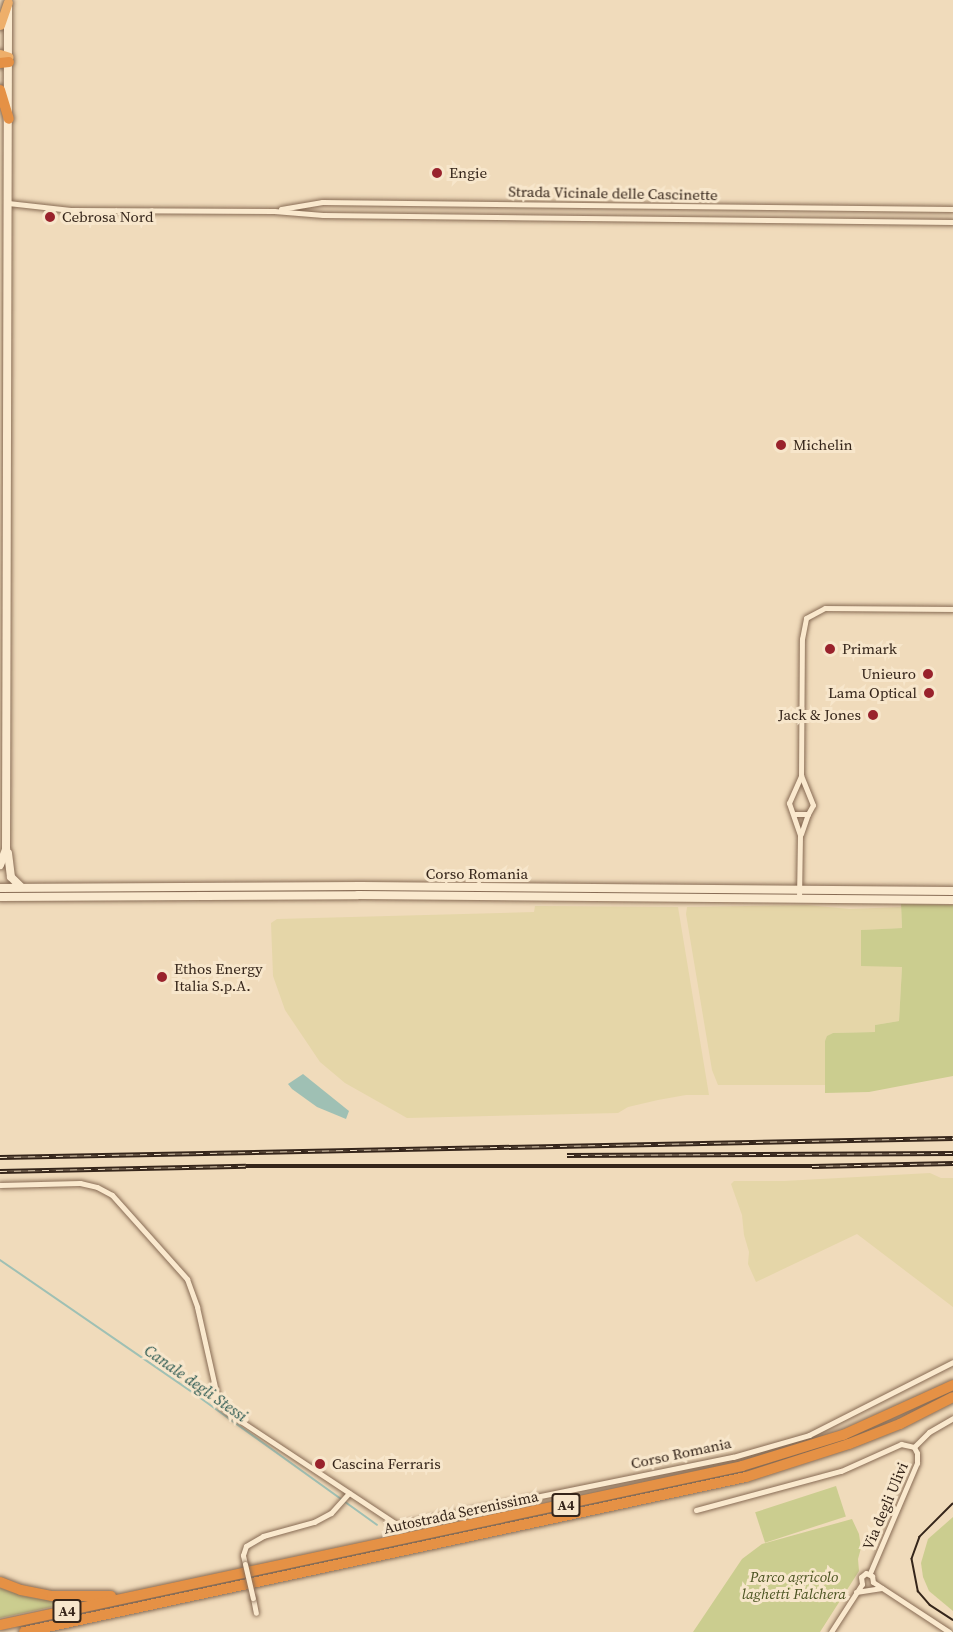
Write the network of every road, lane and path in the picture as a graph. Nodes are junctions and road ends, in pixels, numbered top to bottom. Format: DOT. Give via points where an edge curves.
graph roads {
  1 [pos="9,1"];
  2 [pos="0,25"];
  3 [pos="5,59"];
  4 [pos="0,90"];
  5 [pos="9,119"];
  6 [pos="8,203"];
  7 [pos="510,204"];
  8 [pos="584,205"];
  9 [pos="953,209"];
  10 [pos="274,211"];
  11 [pos="510,217"];
  12 [pos="584,218"];
  13 [pos="953,222"];
  14 [pos="953,609"];
  15 [pos="4,774"];
  16 [pos="801,776"];
  17 [pos="794,794"];
  18 [pos="807,794"];
  19 [pos="795,814"];
  20 [pos="807,814"];
  21 [pos="800,835"];
  22 [pos="6,849"];
  23 [pos="1,863"];
  24 [pos="0,888"];
  25 [pos="24,889"];
  26 [pos="953,891"];
  27 [pos="799,895"];
  28 [pos="0,897"];
  29 [pos="953,900"];
  30 [pos="0,1185"];
  31 [pos="953,1362"];
  32 [pos="953,1385"];
  33 [pos="953,1397"];
  34 [pos="953,1418"];
  35 [pos="914,1447"];
  36 [pos="349,1493"];
  37 [pos="696,1510"];
  38 [pos="870,1573"];
  39 [pos="0,1575"];
  40 [pos="0,1582"];
  41 [pos="873,1582"];
  42 [pos="862,1584"];
  43 [pos="884,1588"];
  44 [pos="856,1592"];
  45 [pos="134,1596"];
  46 [pos="66,1597"];
  47 [pos="256,1613"];
  48 [pos="77,1621"];
  49 [pos="0,1625"];
  50 [pos="24,1632"];
  51 [pos="51,1632"];
  52 [pos="831,1632"];
  53 [pos="949,1632"];
  1 -- 2 [label="highway"];
  1 -- 3 [label="main road"];
  3 -- 5 [label="main road"];
  4 -- 5 [label="highway"];
  5 -- 6 [label="main road"];
  6 -- 10 [label="street, Strada Vicinale delle Cascinette" via="70,210"];
  6 -- 15 [label="main road"];
  7 -- 8 [label="street, Strada Vicinale delle Cascinette"];
  7 -- 10 [label="street, Strada Vicinale delle Cascinette" via="322,202"];
  7 -- 11 [label="street"];
  8 -- 9 [label="street, Strada Vicinale delle Cascinette"];
  8 -- 12 [label="street"];
  10 -- 11 [label="street, Strada Vicinale delle Cascinette"];
  11 -- 12 [label="street, Strada Vicinale delle Cascinette"];
  12 -- 13 [label="street, Strada Vicinale delle Cascinette"];
  14 -- 16 [label="street" via="825,608 806,618 802,639"];
  15 -- 22 [label="main road"];
  16 -- 17 [label="street"];
  16 -- 18 [label="street"];
  17 -- 18 [label="street"];
  17 -- 19 [label="street" via="789,806"];
  18 -- 20 [label="street" via="813,805"];
  19 -- 20 [label="street"];
  19 -- 21 [label="street"];
  20 -- 21 [label="street"];
  21 -- 27 [label="street"];
  22 -- 23 [label="main road"];
  22 -- 25 [label="main road" via="12,880"];
  24 -- 25 [label="main road, Corso Romania"];
  25 -- 27 [label="main road, Corso Romania" via="361,886"];
  26 -- 27 [label="main road, Corso Romania"];
  27 -- 28 [label="main road, Corso Romania"];
  27 -- 29 [label="main road, Corso Romania"];
  30 -- 36 [label="street" via="80,1183 112,1196 187,1279 221,1406"];
  31 -- 36 [label="street, Corso Romania" via="810,1435 733,1457 398,1525"];
  32 -- 45 [label="highway, Autostrada Serenissima / A4" via="843,1435 742,1466"];
  33 -- 48 [label="highway, Autostrada Serenissima / A4" via="849,1444 746,1477"];
  34 -- 35 [label="street" via="928,1432"];
  35 -- 37 [label="street" via="901,1444 841,1471"];
  35 -- 38 [label="street, Via degli Ulivi" via="917,1463"];
  36 -- 47 [label="street, bridge" via="331,1513 314,1522 263,1536 246,1546 243,1555"];
  38 -- 41 [label="street"];
  38 -- 42 [label="street, Via degli Ulivi" via="861,1577"];
  39 -- 46 [label="highway" via="29,1589"];
  40 -- 46 [label="highway" via="21,1590"];
  41 -- 42 [label="street" via="868,1587"];
  41 -- 43 [label="street"];
  42 -- 44 [label="street"];
  43 -- 44 [label="street"];
  43 -- 53 [label="street"];
  44 -- 52 [label="street"];
  45 -- 46 [label="highway"];
  45 -- 49 [label="highway, Autostrada Serenissima / A4"];
  48 -- 50 [label="highway, Autostrada Serenissima / A4"];
  48 -- 51 [label="highway"];
}
